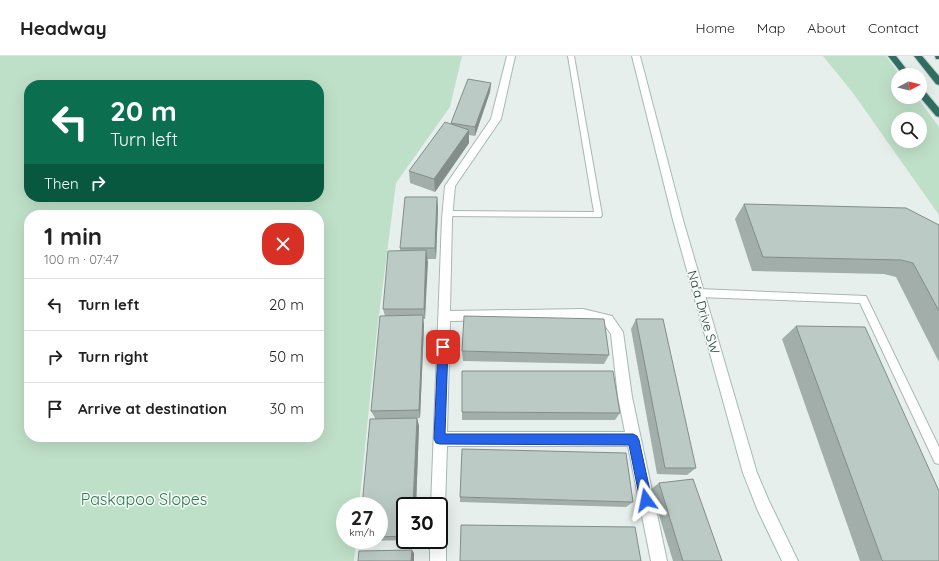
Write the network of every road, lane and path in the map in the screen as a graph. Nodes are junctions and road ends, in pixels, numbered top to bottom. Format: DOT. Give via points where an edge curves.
graph roads {
  1 [pos="511,56"];
  2 [pos="571,56"];
  3 [pos="636,56"];
  4 [pos="892,56"];
  5 [pos="918,56"];
  6 [pos="901,68"];
  7 [pos="939,82"];
  8 [pos="927,99"];
  9 [pos="939,114"];
  10 [pos="448,214"];
  11 [pos="699,293"];
  12 [pos="444,316"];
  13 [pos="440,439"];
  14 [pos="633,440"];
  15 [pos="939,459"];
  16 [pos="438,497"];
  17 [pos="438,549"];
  18 [pos="438,561"];
  19 [pos="659,561"];
  20 [pos="790,561"];
  1 -- 10 [label="street" via="496,118 450,186"];
  2 -- 10 [label="lane" via="598,215"];
  3 -- 11 [label="street, Na'a Drive SW"];
  4 -- 6 [label="highway"];
  5 -- 7 [label="highway"];
  8 -- 9 [label="highway"];
  10 -- 12 [label="street"];
  11 -- 15 [label="lane" via="863,299"];
  11 -- 20 [label="street, Na'a Drive SW" via="750,473"];
  12 -- 13 [label="street"];
  12 -- 14 [label="street" via="582,314 608,320 616,332"];
  13 -- 14 [label="street"];
  13 -- 16 [label="street"];
  14 -- 19 [label="street"];
  17 -- 18 [label="street"];
}
